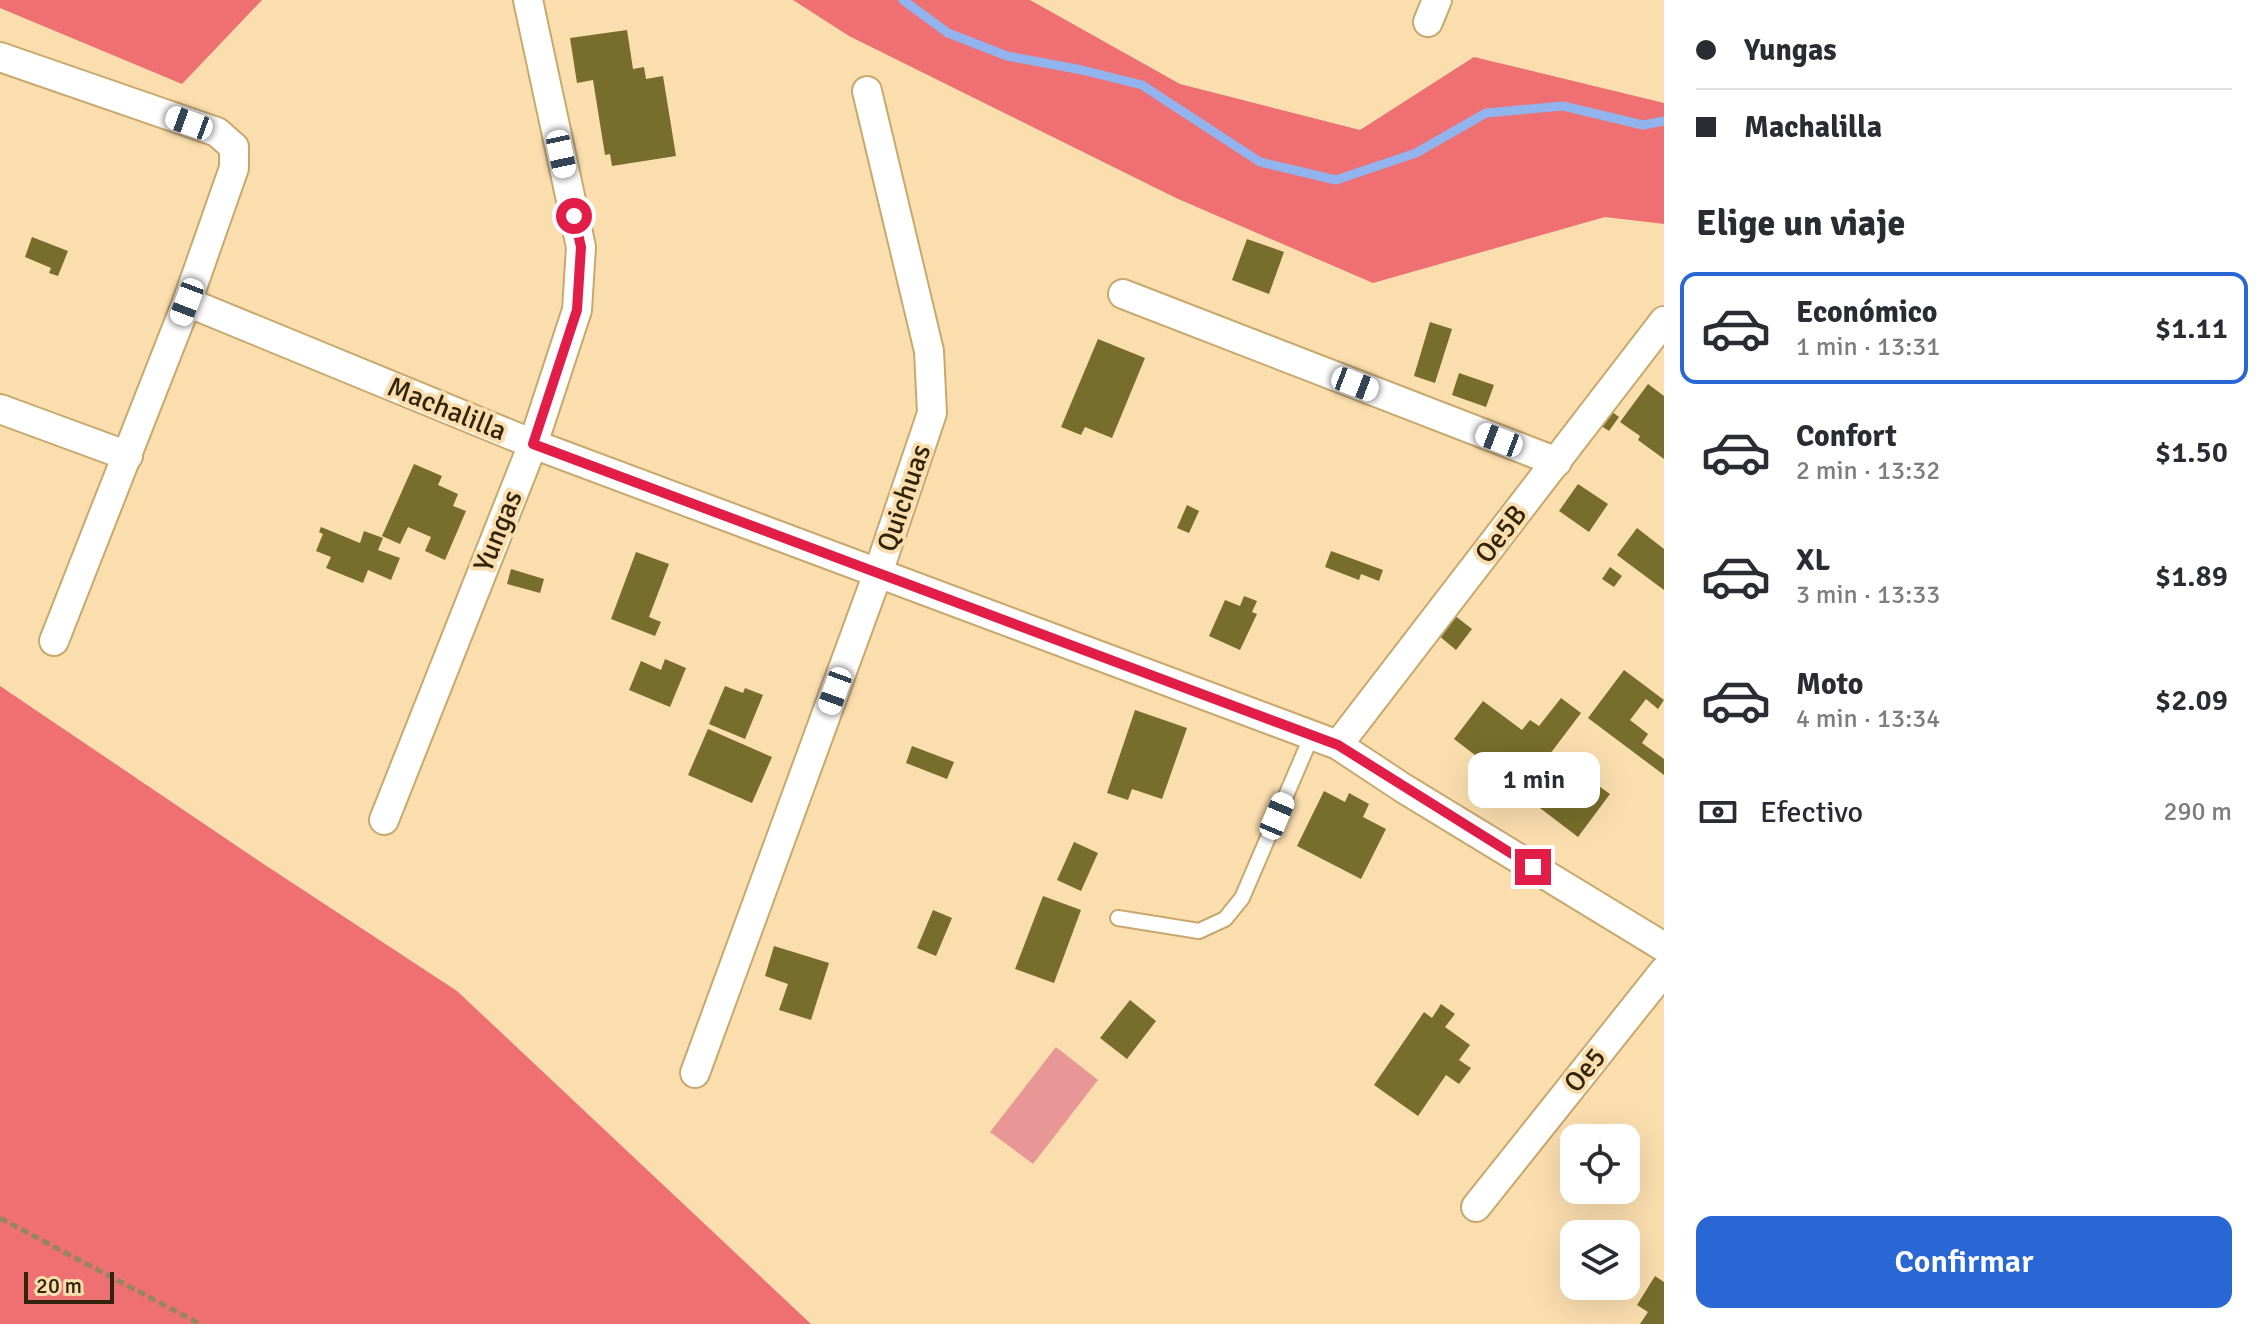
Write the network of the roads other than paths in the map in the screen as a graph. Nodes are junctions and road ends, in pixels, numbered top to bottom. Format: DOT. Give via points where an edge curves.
graph roads {
  1 [pos="528,0"];
  2 [pos="0,57"];
  3 [pos="867,91"];
  4 [pos="1123,294"];
  5 [pos="187,302"];
  6 [pos="1664,321"];
  7 [pos="0,409"];
  8 [pos="533,444"];
  9 [pos="128,456"];
  10 [pos="1557,462"];
  11 [pos="878,573"];
  12 [pos="54,641"];
  13 [pos="1325,740"];
  14 [pos="384,820"];
  15 [pos="1118,918"];
  16 [pos="1664,947"];
  17 [pos="1664,971"];
  18 [pos="695,1073"];
  19 [pos="1476,1207"];
  1 -- 8 [label="street, Yungas" via="581,247 577,310"];
  2 -- 5 [label="street" via="217,132 234,147 234,168"];
  3 -- 11 [label="street, Quichuas" via="929,351 932,413"];
  4 -- 10 [label="street"];
  5 -- 8 [label="street, Machalilla"];
  5 -- 9 [label="street"];
  6 -- 10 [label="street, Oe5B"];
  7 -- 9 [label="street"];
  8 -- 11 [label="street, Machalilla"];
  8 -- 14 [label="street, Yungas"];
  9 -- 12 [label="street"];
  10 -- 13 [label="street, Oe5B"];
  11 -- 13 [label="street, Machalilla"];
  11 -- 18 [label="street, Quichuas"];
  13 -- 15 [label="lane" via="1242,898 1225,919 1199,931"];
  13 -- 16 [label="street, Machalilla"];
  17 -- 19 [label="street, Oe5"];
}
